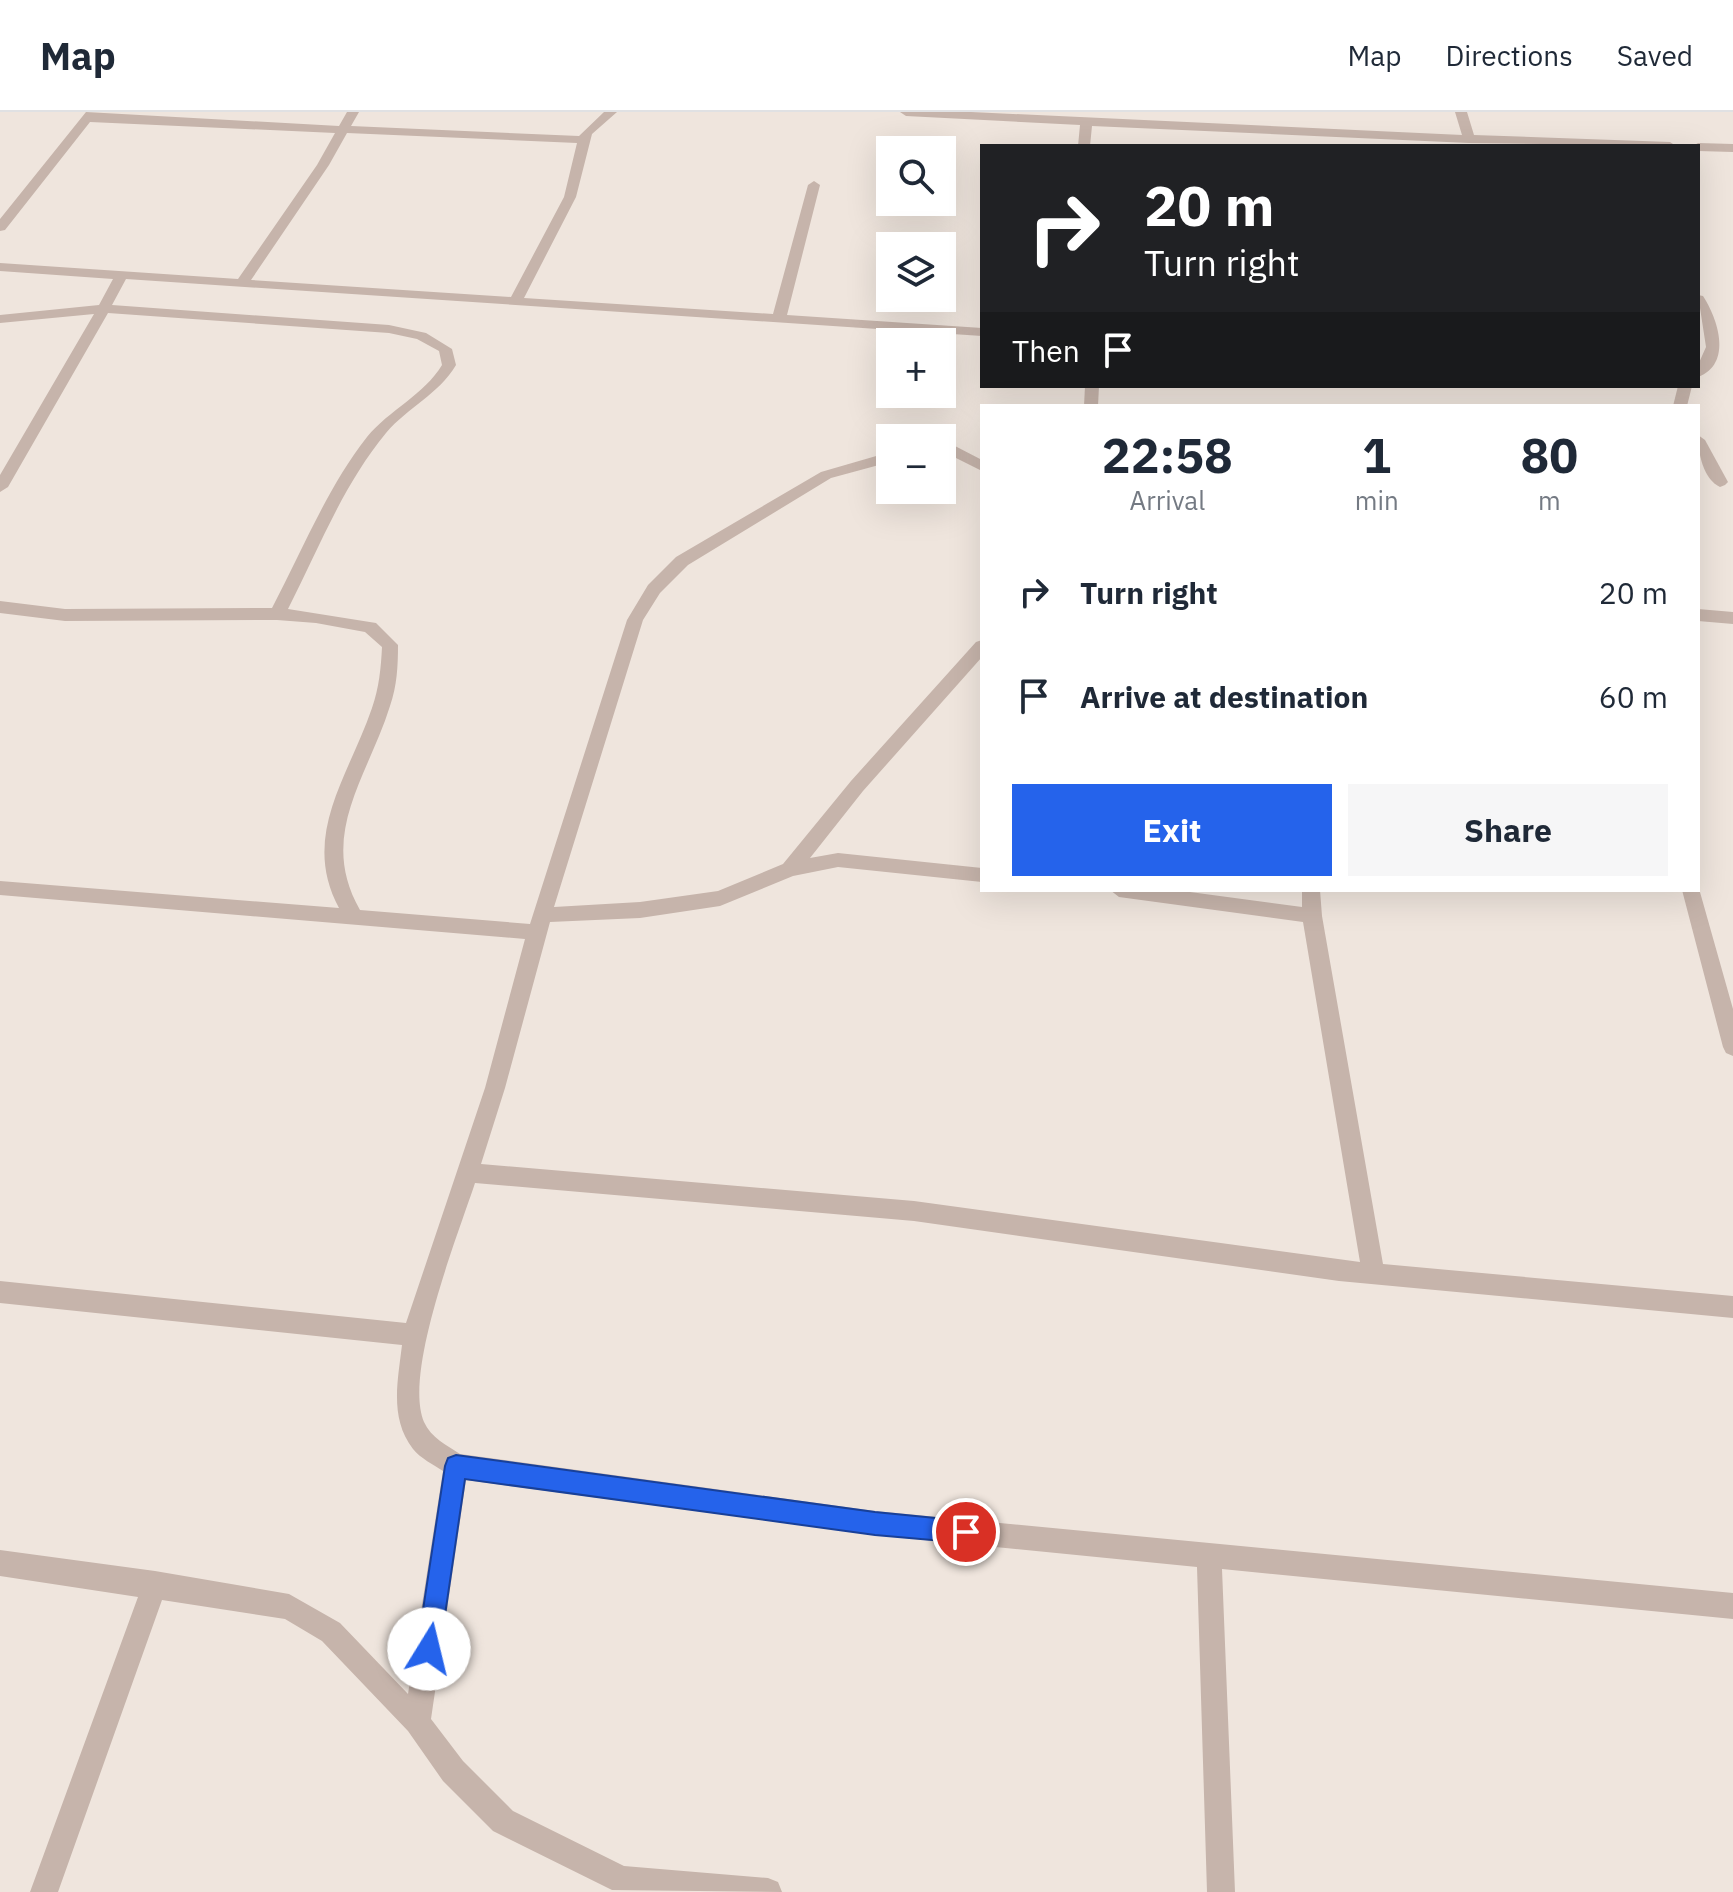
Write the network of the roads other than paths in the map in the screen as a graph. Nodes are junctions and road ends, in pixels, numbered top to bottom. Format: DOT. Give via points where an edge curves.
graph roads {
  1 [pos="353,112"];
  2 [pos="611,112"];
  3 [pos="906,112"];
  4 [pos="1461,112"];
  5 [pos="89,115"];
  6 [pos="1086,121"];
  7 [pos="342,131"];
  8 [pos="1469,139"];
  9 [pos="584,140"];
  10 [pos="1327,140"];
  11 [pos="1084,144"];
  12 [pos="1613,144"];
  13 [pos="1700,147"];
  14 [pos="1733,148"];
  15 [pos="814,185"];
  16 [pos="0,227"];
  17 [pos="0,267"];
  18 [pos="122,275"];
  19 [pos="242,283"];
  20 [pos="515,302"];
  21 [pos="1700,303"];
  22 [pos="104,309"];
  23 [pos="0,319"];
  24 [pos="779,319"];
  25 [pos="980,332"];
  26 [pos="1700,372"];
  27 [pos="1700,443"];
  28 [pos="956,452"];
  29 [pos="876,461"];
  30 [pos="980,465"];
  31 [pos="1700,480"];
  32 [pos="1727,482"];
  33 [pos="0,487"];
  34 [pos="0,607"];
  35 [pos="277,614"];
  36 [pos="1700,615"];
  37 [pos="1733,618"];
  38 [pos="980,648"];
  39 [pos="790,869"];
  40 [pos="980,875"];
  41 [pos="0,888"];
  42 [pos="1134,892"];
  43 [pos="1311,892"];
  44 [pos="1692,892"];
  45 [pos="1312,916"];
  46 [pos="354,917"];
  47 [pos="540,924"];
  48 [pos="1733,1047"];
  49 [pos="468,1173"];
  50 [pos="1373,1274"];
  51 [pos="0,1292"];
  52 [pos="1733,1307"];
  53 [pos="414,1335"];
  54 [pos="456,1466"];
  55 [pos="1209,1555"];
  56 [pos="0,1563"];
  57 [pos="155,1584"];
  58 [pos="1733,1606"];
  59 [pos="417,1722"];
  60 [pos="621,1886"];
  61 [pos="44,1892"];
  62 [pos="768,1892"];
  63 [pos="1221,1892"];
  1 -- 7 [label="street"];
  2 -- 9 [label="street"];
  3 -- 6 [label="street"];
  4 -- 8 [label="street"];
  5 -- 7 [label="street"];
  5 -- 16 [label="street"];
  6 -- 10 [label="street"];
  6 -- 11 [label="street"];
  7 -- 9 [label="street"];
  7 -- 19 [label="street"];
  8 -- 10 [label="street"];
  8 -- 12 [label="street"];
  9 -- 20 [label="street" via="570,197"];
  13 -- 14 [label="street"];
  15 -- 24 [label="street"];
  17 -- 18 [label="street"];
  18 -- 19 [label="street"];
  18 -- 22 [label="street"];
  19 -- 20 [label="street"];
  20 -- 24 [label="street"];
  21 -- 26 [label="street" via="1715,337"];
  22 -- 23 [label="street"];
  22 -- 33 [label="street"];
  22 -- 35 [label="street" via="389,329 421,336 445,349 449,365 440,384 384,425 353,470"];
  24 -- 25 [label="street"];
  27 -- 32 [label="street"];
  28 -- 30 [label="street"];
  29 -- 47 [label="street" via="826,475 778,501 682,561 654,589 635,620"];
  31 -- 32 [label="street"];
  34 -- 35 [label="street" via="65,615"];
  35 -- 46 [label="street" via="370,627 390,645 392,670 378,726 347,785 332,832 334,876"];
  36 -- 37 [label="street"];
  38 -- 39 [label="street"];
  39 -- 40 [label="street" via="838,860"];
  39 -- 47 [label="street" via="720,898"];
  41 -- 46 [label="street"];
  42 -- 45 [label="street"];
  43 -- 45 [label="street"];
  44 -- 48 [label="street"];
  45 -- 50 [label="street"];
  46 -- 47 [label="street"];
  47 -- 49 [label="street"];
  49 -- 50 [label="street" via="914,1211"];
  49 -- 53 [label="street"];
  50 -- 52 [label="street"];
  51 -- 53 [label="street"];
  53 -- 54 [label="street" via="408,1405 412,1423 422,1442"];
  54 -- 55 [label="street" via="875,1523"];
  54 -- 59 [label="street"];
  55 -- 58 [label="street"];
  55 -- 63 [label="street"];
  56 -- 57 [label="street"];
  57 -- 59 [label="street" via="289,1607 331,1632"];
  57 -- 61 [label="street"];
  59 -- 60 [label="street" via="453,1771 503,1821"];
  60 -- 62 [label="street"];
}
